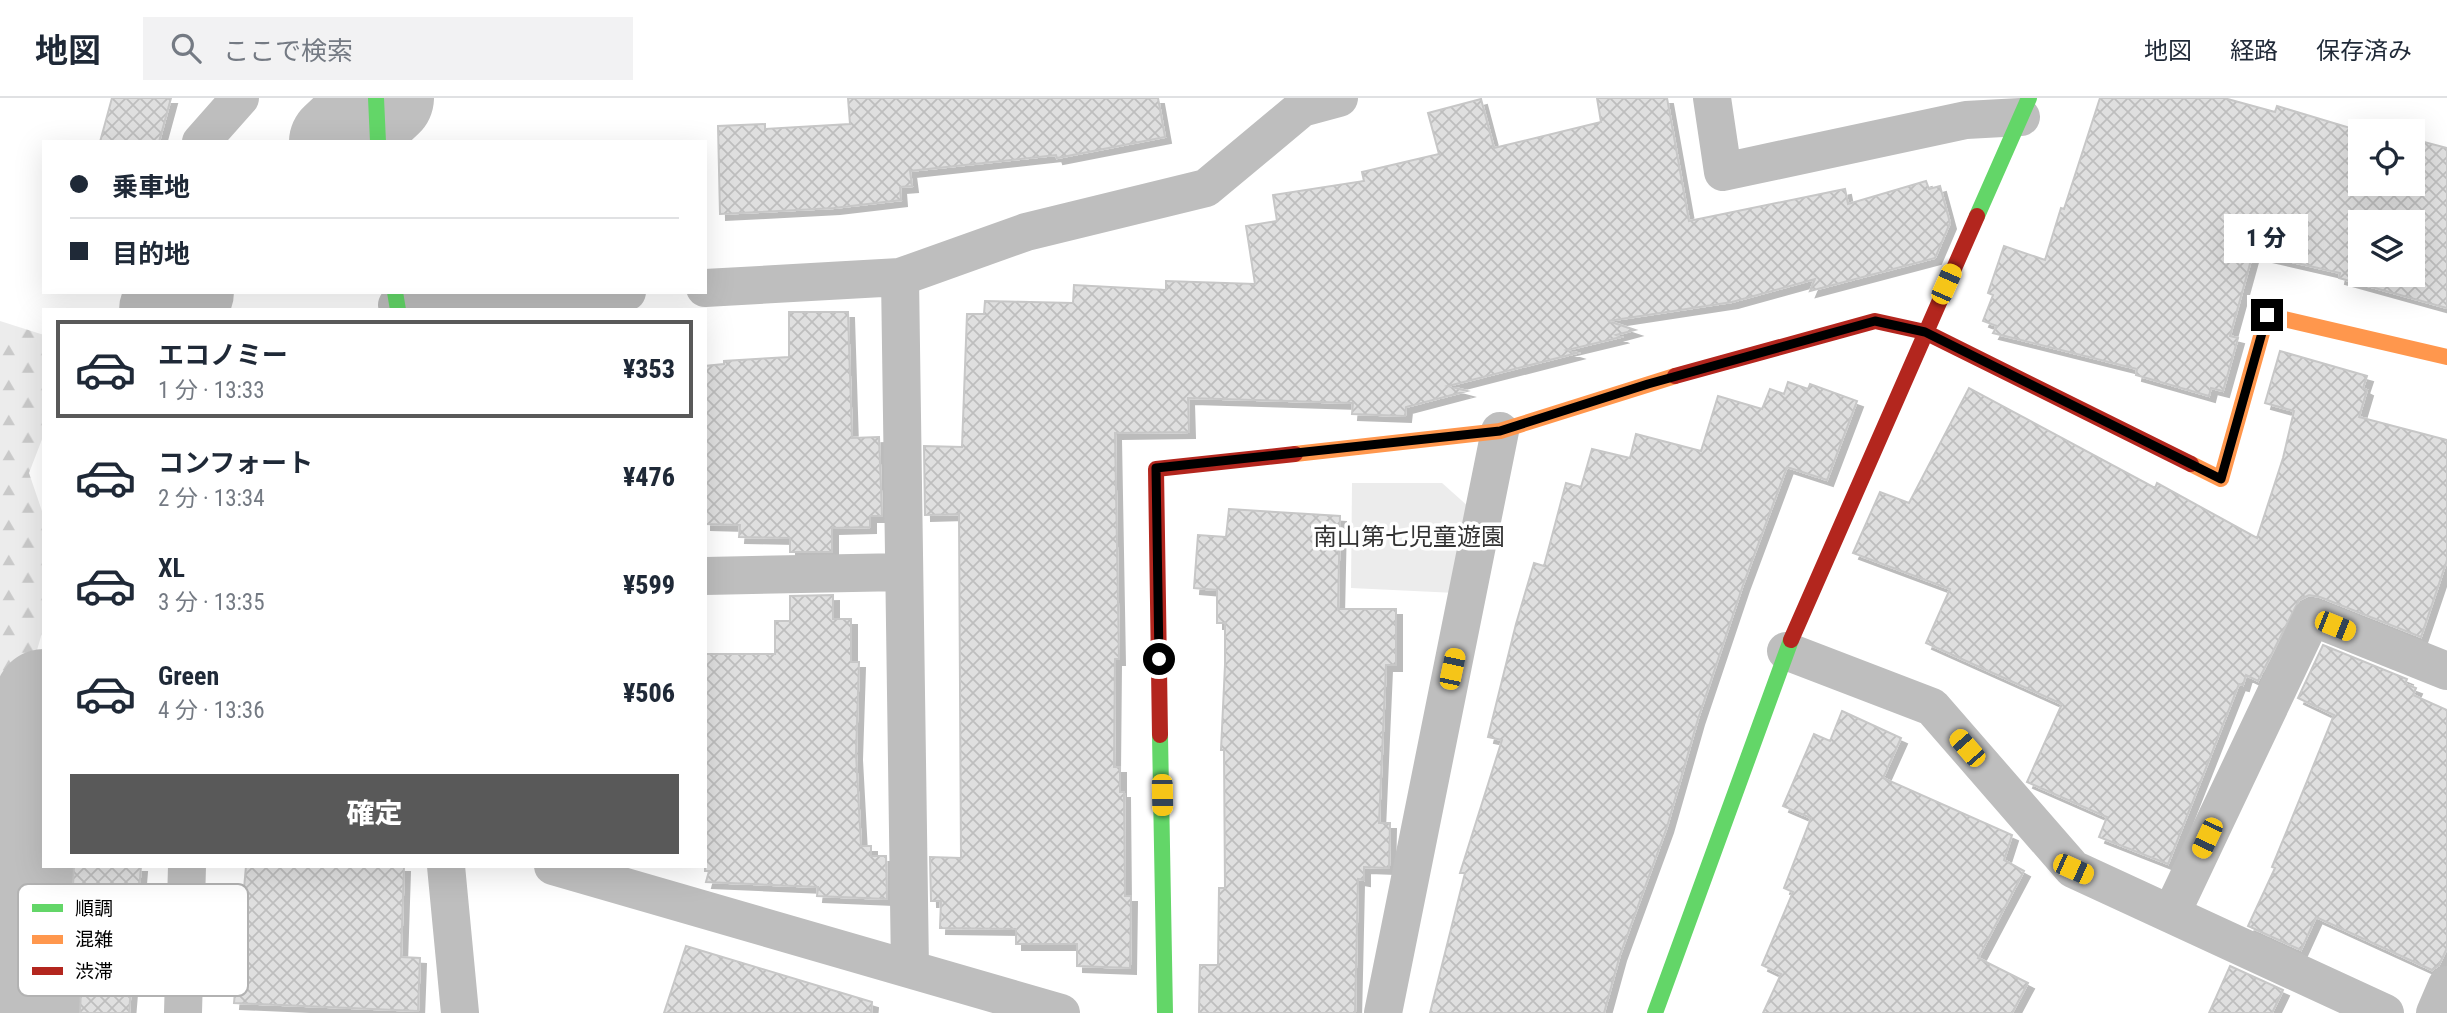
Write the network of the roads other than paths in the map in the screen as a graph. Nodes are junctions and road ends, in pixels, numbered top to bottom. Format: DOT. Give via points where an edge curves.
graph roads {
  1 [pos="240,98"];
  2 [pos="376,98"];
  3 [pos="1339,98"];
  4 [pos="1712,98"];
  5 [pos="2025,107"];
  6 [pos="203,140"];
  7 [pos="378,140"];
  8 [pos="900,277"];
  9 [pos="707,288"];
  10 [pos="581,294"];
  11 [pos="397,302"];
  12 [pos="1925,332"];
  13 [pos="2447,357"];
  14 [pos="1500,431"];
  15 [pos="904,572"];
  16 [pos="707,576"];
  17 [pos="1786,651"];
  18 [pos="2447,671"];
  19 [pos="446,868"];
  20 [pos="560,868"];
  21 [pos="2172,912"];
  22 [pos="910,969"];
  23 [pos="2447,985"];
  24 [pos="460,1013"];
  25 [pos="1061,1013"];
  26 [pos="1165,1013"];
  27 [pos="1383,1013"];
  28 [pos="1655,1013"];
  29 [pos="2385,1013"];
  30 [pos="2435,1013"];
  1 -- 6 [label="street"];
  2 -- 7 [label="street"];
  3 -- 8 [label="street" via="1302,108 1206,188 1026,232"];
  4 -- 5 [label="street" via="1723,172"];
  5 -- 12 [label="street"];
  8 -- 9 [label="street"];
  8 -- 15 [label="street"];
  10 -- 11 [label="street"];
  12 -- 13 [label="street" via="2221,479 2267,315"];
  12 -- 14 [label="street" via="1875,321"];
  12 -- 17 [label="street"];
  14 -- 26 [label="street" via="1156,468"];
  14 -- 27 [label="street"];
  15 -- 16 [label="street"];
  15 -- 22 [label="street"];
  17 -- 21 [label="street" via="1931,707 2073,869"];
  17 -- 28 [label="street"];
  18 -- 21 [label="street" via="2312,617"];
  19 -- 24 [label="street"];
  20 -- 22 [label="street"];
  21 -- 29 [label="street"];
  22 -- 25 [label="street"];
  23 -- 30 [label="street"];
}
